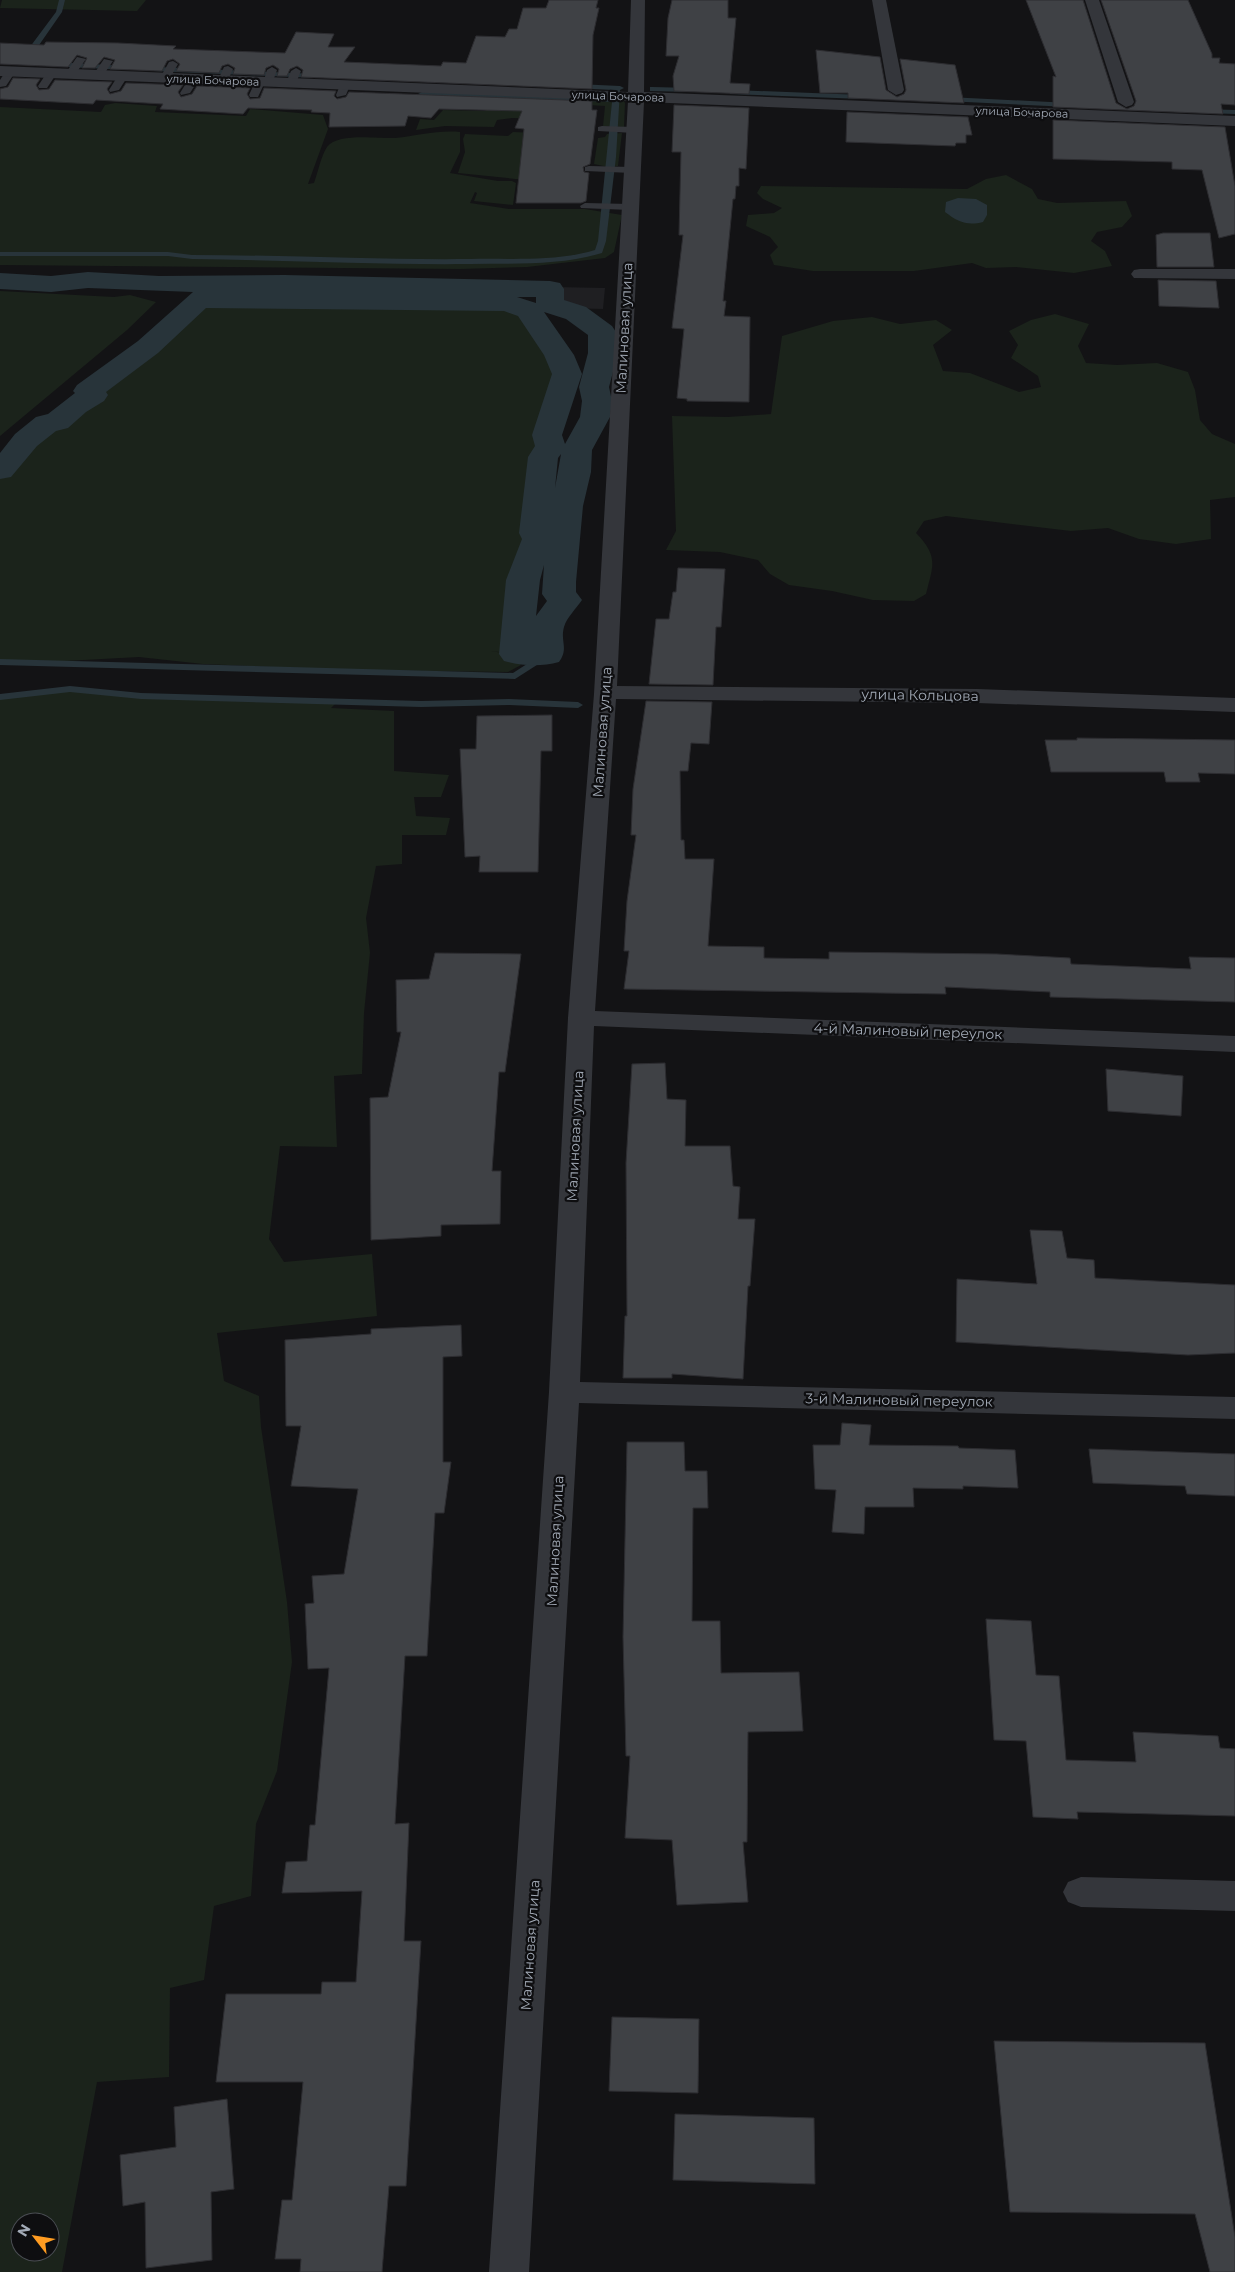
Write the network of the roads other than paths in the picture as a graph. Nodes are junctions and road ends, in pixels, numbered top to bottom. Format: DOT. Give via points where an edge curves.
graph roads {
  1 [pos="638,0"];
  2 [pos="879,0"];
  3 [pos="1092,0"];
  4 [pos="81,59"];
  5 [pos="108,61"];
  6 [pos="70,74"];
  7 [pos="4,75"];
  8 [pos="98,76"];
  9 [pos="896,90"];
  10 [pos="636,96"];
  11 [pos="1127,109"];
  12 [pos="1235,121"];
  13 [pos="602,129"];
  14 [pos="634,130"];
  15 [pos="589,169"];
  16 [pos="632,170"];
  17 [pos="586,206"];
  18 [pos="630,207"];
  19 [pos="1140,274"];
  20 [pos="1235,274"];
  21 [pos="605,694"];
  22 [pos="1235,705"];
  23 [pos="581,1018"];
  24 [pos="1235,1044"];
  25 [pos="564,1392"];
  26 [pos="1235,1408"];
  27 [pos="1081,1892"];
  28 [pos="1235,1896"];
  29 [pos="509,2272"];
  1 -- 10 [label="street, Малиновая улица"];
  2 -- 9 [label="street"];
  3 -- 11 [label="street"];
  4 -- 6 [label="lane"];
  5 -- 8 [label="lane"];
  6 -- 7 [label="street, улица Бочарова" via="47,80"];
  6 -- 8 [label="street, улица Бочарова"];
  8 -- 10 [label="street, улица Бочарова" via="119,83 226,75 264,82 294,77 343,90 442,84"];
  10 -- 11 [label="street, улица Бочарова"];
  10 -- 14 [label="street, Малиновая улица"];
  11 -- 12 [label="street, улица Бочарова"];
  13 -- 14 [label="lane"];
  14 -- 16 [label="street, Малиновая улица"];
  15 -- 16 [label="lane"];
  16 -- 18 [label="street, Малиновая улица"];
  17 -- 18 [label="lane"];
  18 -- 21 [label="street, Малиновая улица"];
  19 -- 20 [label="street"];
  21 -- 22 [label="street, улица Кольцова" via="628,690"];
  21 -- 23 [label="street, Малиновая улица"];
  23 -- 24 [label="street, 4-й Малиновый переулок"];
  23 -- 25 [label="street, Малиновая улица"];
  25 -- 26 [label="street, 3-й Малиновый переулок"];
  25 -- 29 [label="street, Малиновая улица"];
  27 -- 28 [label="street"];
}
